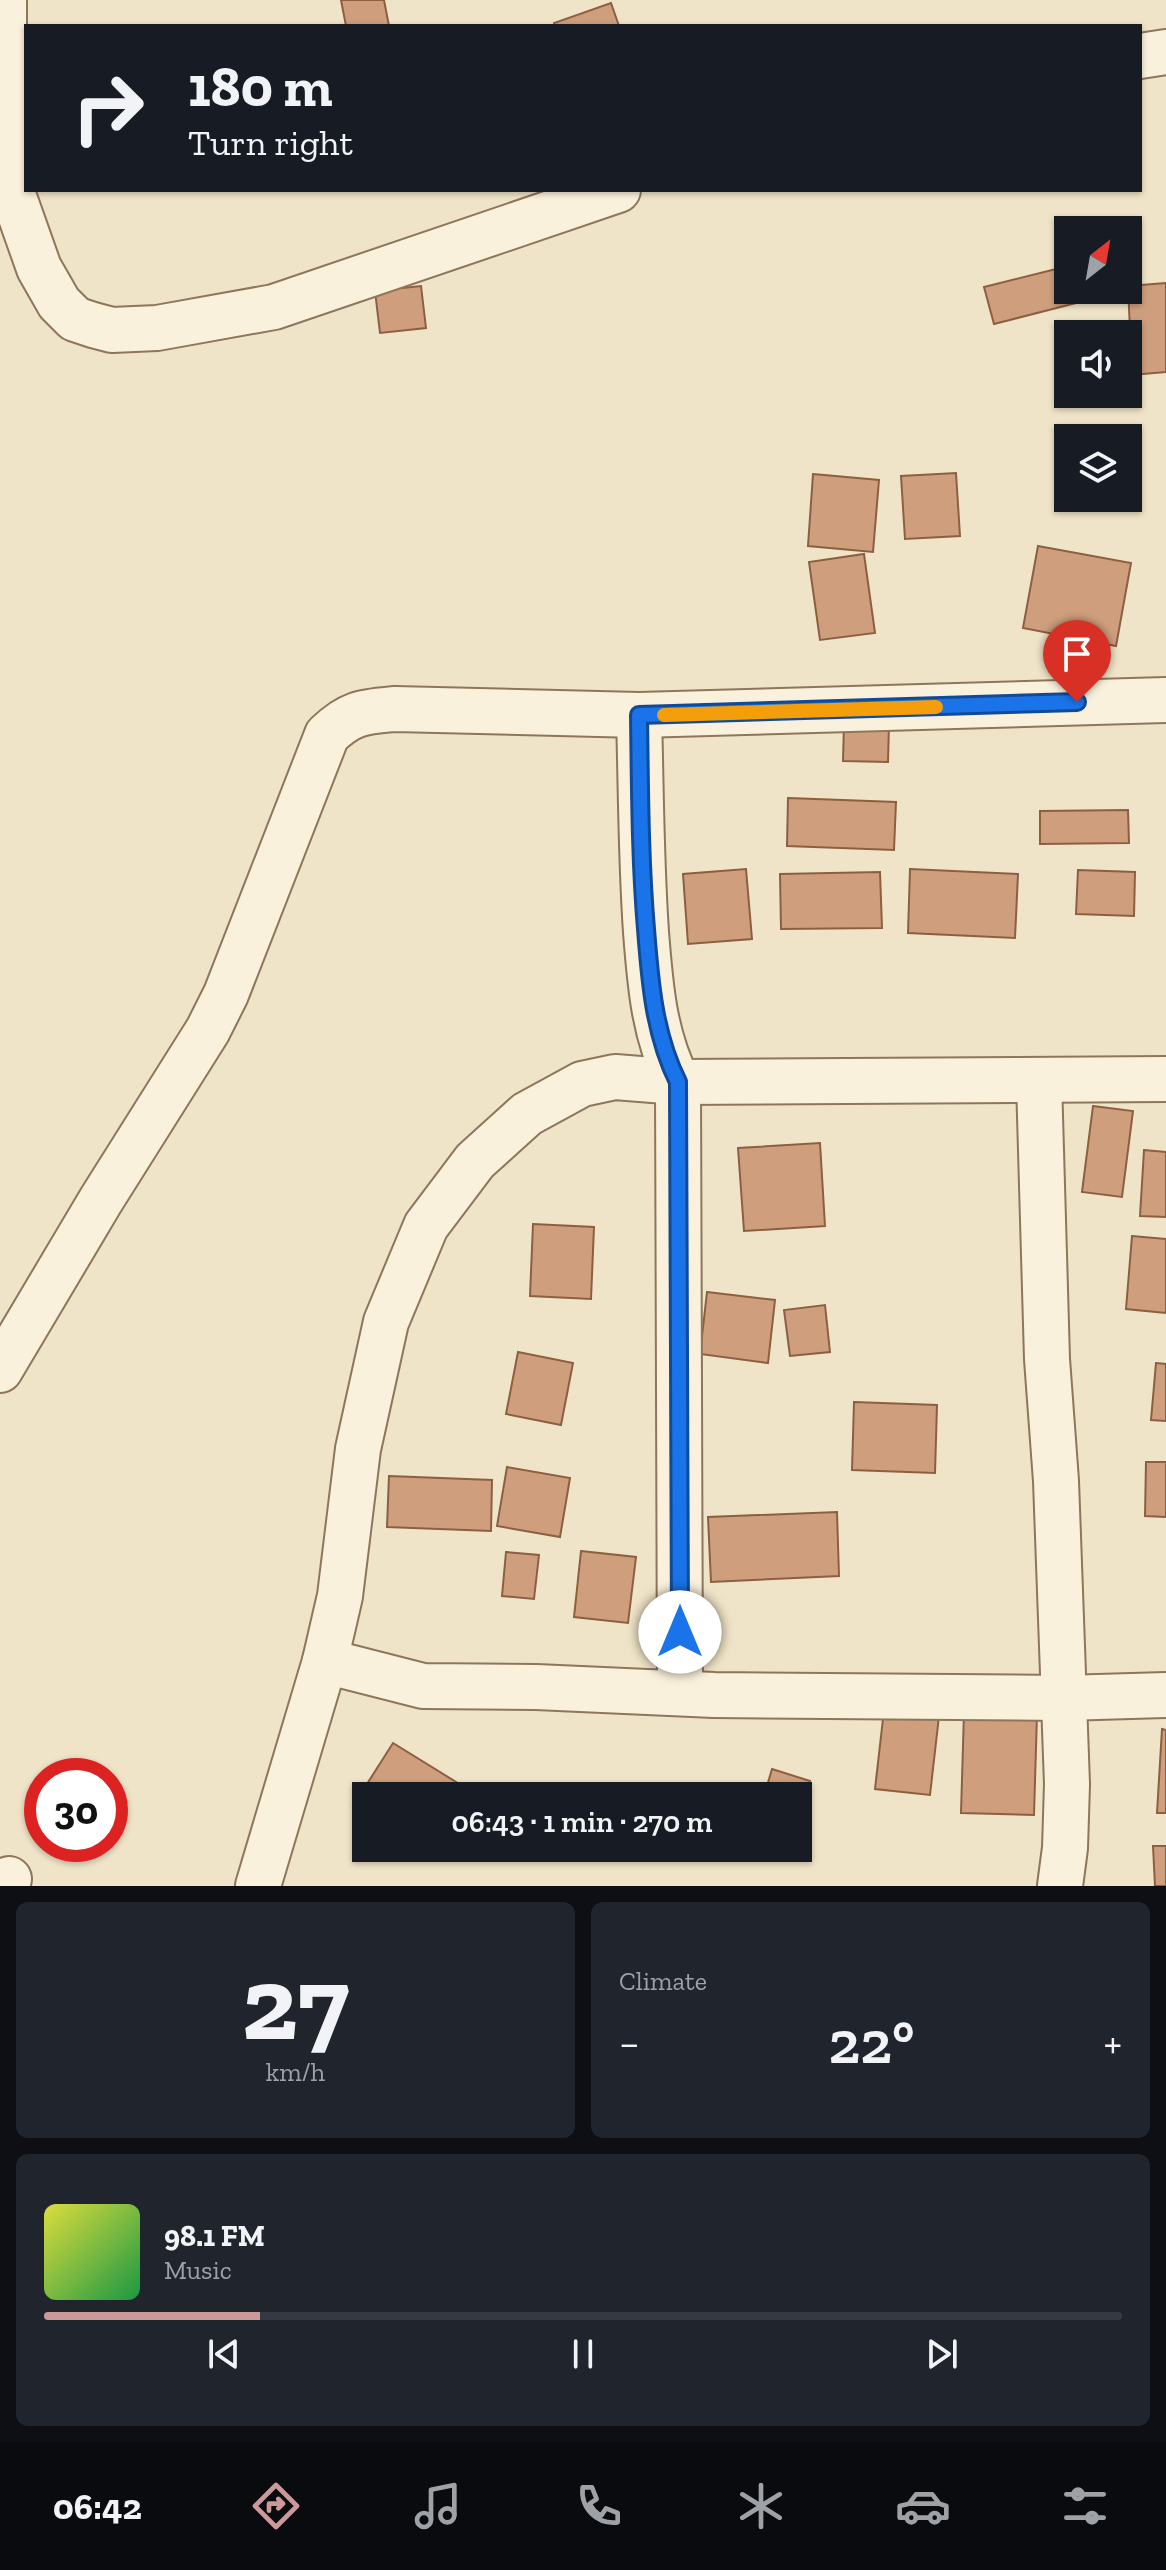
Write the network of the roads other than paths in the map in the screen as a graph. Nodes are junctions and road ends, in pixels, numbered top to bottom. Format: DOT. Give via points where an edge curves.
graph roads {
  1 [pos="4,0"];
  2 [pos="1166,52"];
  3 [pos="1142,56"];
  4 [pos="612,192"];
  5 [pos="1166,700"];
  6 [pos="639,715"];
  7 [pos="1166,1079"];
  8 [pos="1039,1081"];
  9 [pos="678,1082"];
  10 [pos="0,1370"];
  11 [pos="325,1661"];
  12 [pos="680,1693"];
  13 [pos="1166,1695"];
  14 [pos="1063,1698"];
  15 [pos="258,1886"];
  16 [pos="1060,1886"];
  1 -- 4 [label="street" via="4,169 39,268 59,303 75,319 93,325 112,330 157,328 274,307"];
  2 -- 3 [label="street"];
  5 -- 6 [label="street"];
  6 -- 9 [label="street" via="650,982 665,1056"];
  6 -- 10 [label="street" via="395,709 361,712 327,735 208,1030"];
  7 -- 8 [label="street"];
  8 -- 9 [label="street"];
  8 -- 14 [label="street"];
  9 -- 11 [label="street" via="604,1079 582,1084 527,1114 475,1161 426,1226 386,1322 358,1449 340,1596"];
  9 -- 12 [label="street"];
  11 -- 12 [label="street" via="423,1686"];
  11 -- 15 [label="street"];
  12 -- 14 [label="street"];
  13 -- 14 [label="street"];
  14 -- 16 [label="street" via="1067,1784"];
}
